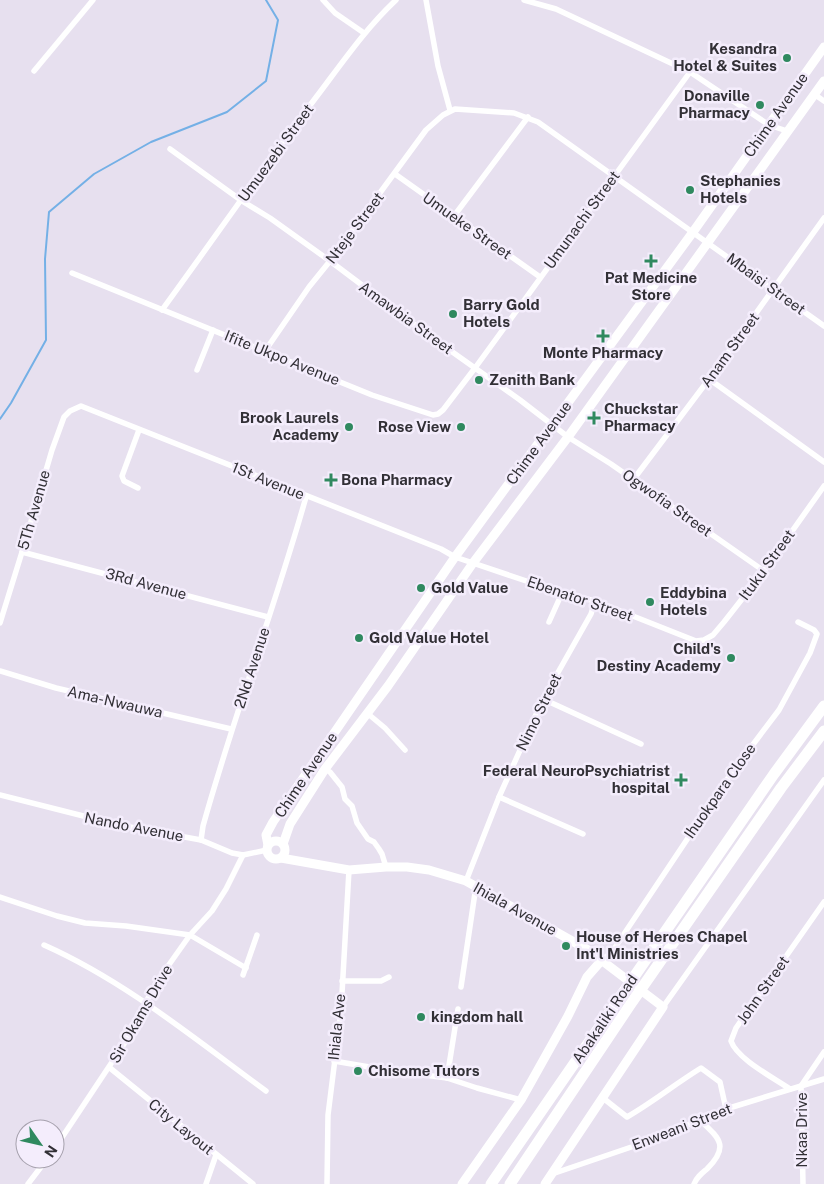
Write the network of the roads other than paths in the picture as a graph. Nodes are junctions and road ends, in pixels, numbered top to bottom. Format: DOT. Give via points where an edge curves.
graph roads {
  1 [pos="94,0"];
  2 [pos="323,0"];
  3 [pos="396,0"];
  4 [pos="426,0"];
  5 [pos="524,0"];
  6 [pos="364,33"];
  7 [pos="824,47"];
  8 [pos="34,71"];
  9 [pos="690,72"];
  10 [pos="824,81"];
  11 [pos="814,94"];
  12 [pos="824,101"];
  13 [pos="450,110"];
  14 [pos="528,117"];
  15 [pos="769,125"];
  16 [pos="787,131"];
  17 [pos="170,149"];
  18 [pos="395,174"];
  19 [pos="615,176"];
  20 [pos="242,201"];
  21 [pos="454,216"];
  22 [pos="824,218"];
  23 [pos="693,232"];
  24 [pos="708,243"];
  25 [pos="330,261"];
  26 [pos="72,273"];
  27 [pos="540,277"];
  28 [pos="773,290"];
  29 [pos="162,310"];
  30 [pos="824,326"];
  31 [pos="213,330"];
  32 [pos="265,351"];
  33 [pos="475,368"];
  34 [pos="197,370"];
  35 [pos="709,379"];
  36 [pos="81,406"];
  37 [pos="552,425"];
  38 [pos="139,430"];
  39 [pos="568,437"];
  40 [pos="824,462"];
  41 [pos="633,480"];
  42 [pos="824,486"];
  43 [pos="138,488"];
  44 [pos="306,496"];
  45 [pos="22,552"];
  46 [pos="455,557"];
  47 [pos="473,563"];
  48 [pos="764,571"];
  49 [pos="562,593"];
  50 [pos="595,601"];
  51 [pos="268,617"];
  52 [pos="549,622"];
  53 [pos="798,622"];
  54 [pos="0,623"];
  55 [pos="704,640"];
  56 [pos="0,671"];
  57 [pos="543,699"];
  58 [pos="824,706"];
  59 [pos="367,713"];
  60 [pos="231,729"];
  61 [pos="824,731"];
  62 [pos="641,744"];
  63 [pos="405,750"];
  64 [pos="325,769"];
  65 [pos="824,780"];
  66 [pos="0,795"];
  67 [pos="499,797"];
  68 [pos="583,834"];
  69 [pos="201,840"];
  70 [pos="284,846"];
  71 [pos="268,848"];
  72 [pos="243,855"];
  73 [pos="281,858"];
  74 [pos="309,864"];
  75 [pos="386,867"];
  76 [pos="349,870"];
  77 [pos="466,881"];
  78 [pos="476,886"];
  79 [pos="0,897"];
  80 [pos="824,902"];
  81 [pos="257,934"];
  82 [pos="190,935"];
  83 [pos="44,945"];
  84 [pos="601,961"];
  85 [pos="246,968"];
  86 [pos="243,975"];
  87 [pos="389,977"];
  88 [pos="342,981"];
  89 [pos="460,987"];
  90 [pos="145,1003"];
  91 [pos="663,1007"];
  92 [pos="458,1009"];
  93 [pos="824,1052"];
  94 [pos="334,1061"];
  95 [pos="110,1068"];
  96 [pos="447,1078"];
  97 [pos="824,1079"];
  98 [pos="801,1086"];
  99 [pos="790,1089"];
  100 [pos="266,1091"];
  101 [pos="602,1098"];
  102 [pos="521,1100"];
  103 [pos="726,1109"];
  104 [pos="700,1120"];
  105 [pos="65,1133"];
  106 [pos="216,1155"];
  107 [pos="39,1169"];
  108 [pos="552,1174"];
  109 [pos="28,1184"];
  110 [pos="206,1184"];
  111 [pos="253,1184"];
  112 [pos="327,1184"];
  113 [pos="462,1184"];
  114 [pos="491,1184"];
  115 [pos="510,1184"];
  116 [pos="545,1184"];
  117 [pos="694,1184"];
  118 [pos="803,1184"];
  1 -- 8 [label="street"];
  2 -- 6 [label="street"];
  3 -- 6 [label="street, Umuezebi Street"];
  4 -- 13 [label="street"];
  5 -- 9 [label="street" via="564,12"];
  6 -- 20 [label="street, Umuezebi Street" via="280,144"];
  7 -- 15 [label="main road, Chime Avenue"];
  9 -- 15 [label="street"];
  9 -- 19 [label="street, Umunachi Street"];
  10 -- 11 [label="main road, Chime Avenue"];
  11 -- 12 [label="street"];
  11 -- 16 [label="main road, Chime Avenue"];
  13 -- 14 [label="street" via="514,113"];
  13 -- 18 [label="street, Nteje Street" via="426,130"];
  14 -- 19 [label="street"];
  14 -- 21 [label="street"];
  15 -- 16 [label="street"];
  15 -- 23 [label="main road, Chime Avenue"];
  16 -- 24 [label="main road, Chime Avenue"];
  17 -- 20 [label="street, Amawbia Street"];
  18 -- 21 [label="street, Umueke Street"];
  18 -- 25 [label="street, Nteje Street"];
  19 -- 23 [label="street"];
  19 -- 27 [label="street, Umunachi Street"];
  20 -- 25 [label="street, Amawbia Street"];
  20 -- 29 [label="street, Umuezebi Street"];
  21 -- 27 [label="street, Umueke Street"];
  22 -- 28 [label="street, Anam Street"];
  23 -- 24 [label="street, Mbaisi Street"];
  23 -- 37 [label="main road, Chime Avenue"];
  24 -- 28 [label="street, Mbaisi Street"];
  24 -- 39 [label="main road, Chime Avenue"];
  25 -- 32 [label="street, Nteje Street"];
  25 -- 33 [label="street, Amawbia Street"];
  26 -- 29 [label="street, Ifite Ukpo Avenue"];
  27 -- 33 [label="street, Umunachi Street"];
  28 -- 30 [label="street, Mbaisi Street"];
  28 -- 35 [label="street, Anam Street"];
  29 -- 31 [label="street, Ifite Ukpo Avenue"];
  31 -- 32 [label="street, Ifite Ukpo Avenue"];
  31 -- 34 [label="street"];
  32 -- 33 [label="street, Ifite Ukpo Avenue" via="372,395 433,415 443,410"];
  33 -- 37 [label="street, Amawbia Street"];
  35 -- 40 [label="street"];
  35 -- 41 [label="street, Anam Street"];
  36 -- 38 [label="street, 1St Avenue"];
  36 -- 45 [label="street, 5Th Avenue" via="64,417"];
  37 -- 39 [label="street, Amawbia Street"];
  37 -- 46 [label="main road, Chime Avenue"];
  38 -- 43 [label="street" via="122,476 124,481"];
  38 -- 44 [label="street, 1St Avenue"];
  39 -- 41 [label="street, Ogwofia Street"];
  39 -- 47 [label="main road, Chime Avenue"];
  41 -- 48 [label="street, Ogwofia Street"];
  42 -- 48 [label="street, Ituku Street"];
  44 -- 46 [label="street, 1St Avenue"];
  44 -- 51 [label="street, 2Nd Avenue"];
  45 -- 51 [label="street, 3Rd Avenue"];
  45 -- 54 [label="street, 5Th Avenue"];
  46 -- 47 [label="street, Ebenator Street"];
  46 -- 71 [label="main road, Chime Avenue" via="273,822 266,835"];
  47 -- 49 [label="street, Ebenator Street"];
  47 -- 59 [label="main road, Chime Avenue"];
  48 -- 55 [label="street, Ituku Street" via="713,635"];
  49 -- 50 [label="street, Ebenator Street"];
  49 -- 52 [label="street"];
  50 -- 55 [label="street, Ebenator Street" via="688,639"];
  50 -- 57 [label="street, Nimo Street" via="591,614"];
  51 -- 60 [label="street, 2Nd Avenue"];
  53 -- 84 [label="street, Ihuokpara Close" via="816,634 810,653 779,710 730,775 612,952"];
  56 -- 60 [label="street, Ama-Nwauwa" via="56,688"];
  57 -- 62 [label="street"];
  57 -- 67 [label="street, Nimo Street"];
  58 -- 114 [label="highway, Abakaliki Road"];
  59 -- 63 [label="street"];
  59 -- 64 [label="main road, Chime Avenue"];
  60 -- 69 [label="street, 2Nd Avenue"];
  61 -- 115 [label="highway, Abakaliki Road" via="630,1005"];
  64 -- 70 [label="main road, Chime Avenue" via="290,824"];
  64 -- 75 [label="street" via="342,787 357,823 379,849"];
  65 -- 91 [label="street"];
  66 -- 69 [label="street, Nando Avenue" via="119,825"];
  67 -- 68 [label="street"];
  67 -- 77 [label="street, Nimo Street"];
  69 -- 72 [label="street, Nando Avenue"];
  70 -- 71 [label="main road" via="275,841"];
  70 -- 73 [label="main road"];
  70 -- 74 [label="main road"];
  71 -- 72 [label="street, Nando Avenue"];
  71 -- 73 [label="main road" via="270,857"];
  72 -- 82 [label="street, Sir Okams Drive" via="212,911"];
  73 -- 74 [label="main road, Ihiala Avenue"];
  74 -- 76 [label="main road, Ihiala Avenue"];
  75 -- 76 [label="main road, Ihiala Avenue"];
  75 -- 77 [label="main road, Ihiala Avenue" via="429,870"];
  76 -- 88 [label="street, Ihiala Ave"];
  77 -- 78 [label="main road, Ihiala Avenue"];
  78 -- 84 [label="main road, Ihiala Avenue" via="588,950"];
  78 -- 89 [label="street"];
  79 -- 82 [label="street" via="85,923"];
  80 -- 99 [label="street, John Street" via="736,1028 731,1041 733,1048 745,1058"];
  81 -- 85 [label="street"];
  82 -- 85 [label="street"];
  82 -- 90 [label="street, Sir Okams Drive"];
  83 -- 90 [label="street" via="74,959"];
  84 -- 91 [label="main road, Ihiala Avenue"];
  84 -- 102 [label="main road" via="587,977"];
  85 -- 86 [label="street"];
  87 -- 88 [label="street"];
  88 -- 94 [label="street, Ihiala Ave"];
  90 -- 95 [label="street, Sir Okams Drive"];
  90 -- 100 [label="street"];
  91 -- 101 [label="main road"];
  92 -- 96 [label="street"];
  93 -- 98 [label="street, Nkaa Drive"];
  94 -- 96 [label="street"];
  94 -- 112 [label="street, Ihiala Ave" via="328,1115"];
  95 -- 105 [label="street, Sir Okams Drive"];
  95 -- 106 [label="street, City Layout"];
  96 -- 102 [label="street"];
  97 -- 98 [label="street, Enweani Street"];
  98 -- 99 [label="street, Enweani Street"];
  98 -- 118 [label="street, Nkaa Drive"];
  99 -- 103 [label="street, Enweani Street"];
  101 -- 103 [label="street" via="627,1117 701,1068 720,1082"];
  101 -- 108 [label="main road"];
  102 -- 113 [label="main road"];
  103 -- 104 [label="street, Enweani Street"];
  104 -- 108 [label="street, Enweani Street"];
  104 -- 117 [label="street" via="715,1134 720,1147"];
  106 -- 110 [label="street"];
  106 -- 111 [label="street, City Layout"];
  107 -- 109 [label="street"];
  108 -- 116 [label="main road"];
}
